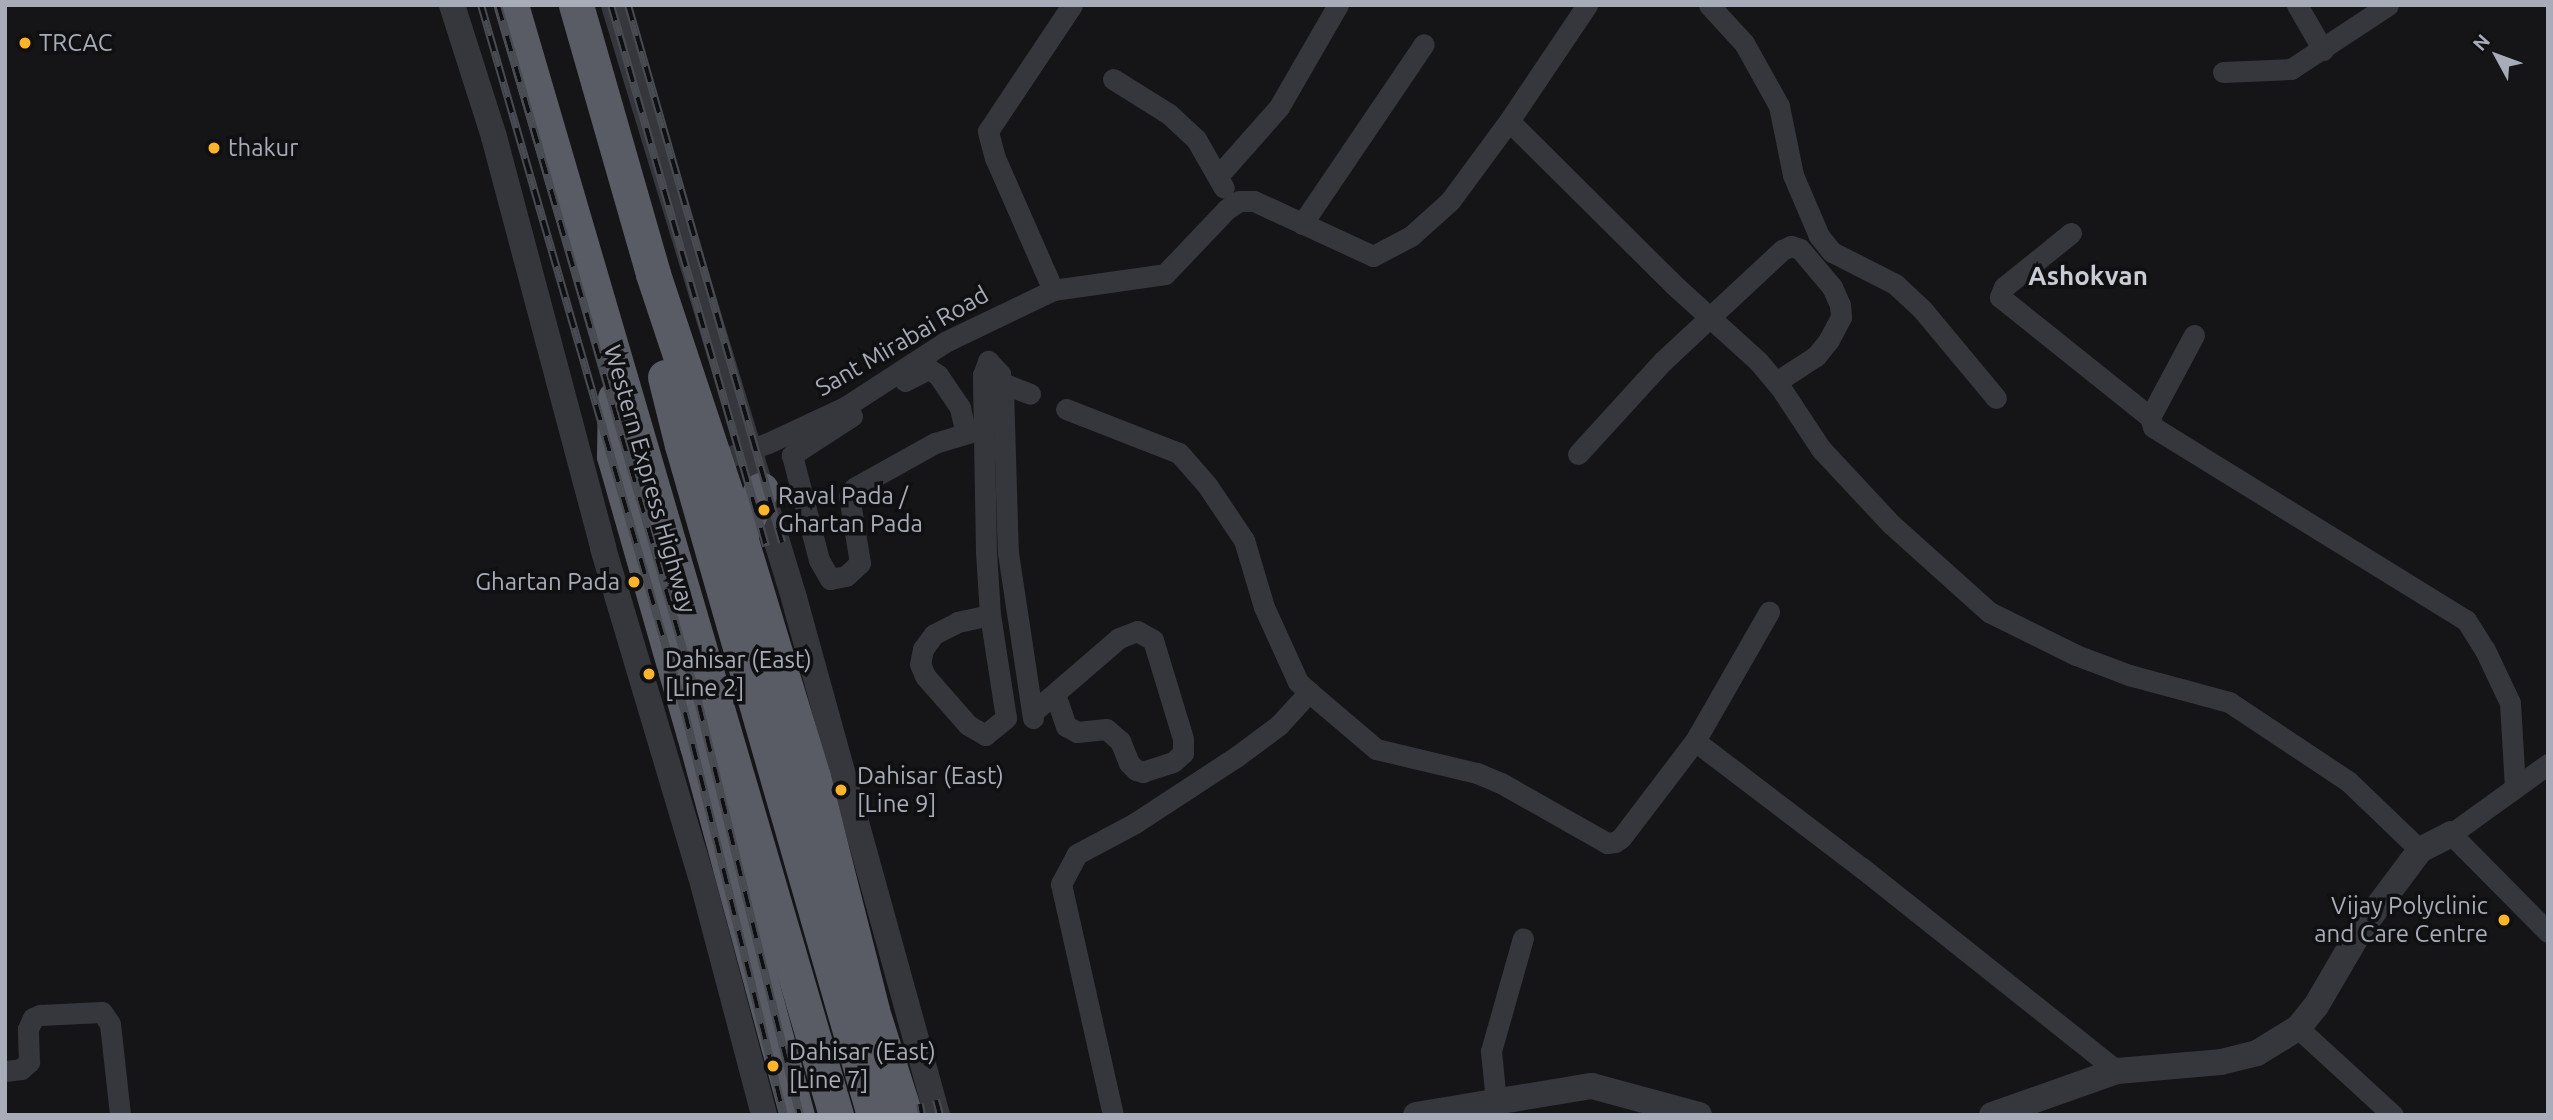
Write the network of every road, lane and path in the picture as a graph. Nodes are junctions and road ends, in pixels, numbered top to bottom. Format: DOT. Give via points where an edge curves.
graph roads {
  1 [pos="452,5"];
  2 [pos="511,5"];
  3 [pos="555,5"];
  4 [pos="576,5"];
  5 [pos="614,5"];
  6 [pos="1072,5"];
  7 [pos="1338,5"];
  8 [pos="1587,5"];
  9 [pos="1709,5"];
  10 [pos="2297,5"];
  11 [pos="2388,5"];
  12 [pos="1424,44"];
  13 [pos="2323,50"];
  14 [pos="2223,72"];
  15 [pos="1113,79"];
  16 [pos="1509,121"];
  17 [pos="1219,176"];
  18 [pos="1232,205"];
  19 [pos="1303,224"];
  20 [pos="2071,233"];
  21 [pos="1053,290"];
  22 [pos="1712,319"];
  23 [pos="974,327"];
  24 [pos="2194,335"];
  25 [pos="945,342"];
  26 [pos="988,361"];
  27 [pos="616,363"];
  28 [pos="663,369"];
  29 [pos="938,375"];
  30 [pos="1776,382"];
  31 [pos="1002,383"];
  32 [pos="1030,394"];
  33 [pos="1996,398"];
  34 [pos="1066,409"];
  35 [pos="2150,417"];
  36 [pos="986,430"];
  37 [pos="788,445"];
  38 [pos="748,450"];
  39 [pos="1577,454"];
  40 [pos="715,462"];
  41 [pos="761,490"];
  42 [pos="1006,524"];
  43 [pos="985,527"];
  44 [pos="740,535"];
  45 [pos="1769,612"];
  46 [pos="990,615"];
  47 [pos="1309,692"];
  48 [pos="1055,694"];
  49 [pos="1004,706"];
  50 [pos="1032,710"];
  51 [pos="1695,741"];
  52 [pos="2548,764"];
  53 [pos="2515,787"];
  54 [pos="2451,834"];
  55 [pos="2420,850"];
  56 [pos="2548,932"];
  57 [pos="1523,938"];
  58 [pos="2298,1028"];
  59 [pos="5,1071"];
  60 [pos="2117,1071"];
  61 [pos="1496,1102"];
  62 [pos="120,1115"];
  63 [pos="764,1115"];
  64 [pos="797,1115"];
  65 [pos="836,1115"];
  66 [pos="874,1115"];
  67 [pos="905,1115"];
  68 [pos="937,1115"];
  69 [pos="1113,1115"];
  70 [pos="1416,1115"];
  71 [pos="1699,1115"];
  72 [pos="1992,1115"];
  73 [pos="2393,1115"];
  1 -- 63 [label="street" via="494,137 600,535 701,876"];
  2 -- 27 [label="highway, Western Express Highway"];
  3 -- 28 [label="highway, Western Express Highway"];
  4 -- 40 [label="highway" via="653,274"];
  5 -- 38 [label="street"];
  6 -- 21 [label="street" via="988,131 995,158"];
  7 -- 17 [label="street" via="1279,107"];
  8 -- 16 [label="street"];
  9 -- 33 [label="street" via="1744,43 1779,106 1793,175 1819,236 1832,252 1895,284 1921,308"];
  10 -- 13 [label="street"];
  11 -- 13 [label="street"];
  12 -- 19 [label="street"];
  13 -- 14 [label="street" via="2291,69"];
  15 -- 17 [label="street" via="1178,122 1196,139"];
  16 -- 19 [label="street" via="1450,201 1410,236 1373,256"];
  16 -- 22 [label="street"];
  17 -- 18 [label="street"];
  18 -- 19 [label="street" via="1254,201"];
  18 -- 21 [label="street, Sant Mirabai Road" via="1164,274"];
  20 -- 35 [label="street" via="2004,287 2000,297"];
  21 -- 23 [label="street, Sant Mirabai Road"];
  22 -- 30 [label="street"];
  22 -- 30 [label="street" via="1782,250 1800,249 1836,293 1840,317 1816,356"];
  22 -- 39 [label="street" via="1663,361"];
  23 -- 25 [label="street, Sant Mirabai Road"];
  23 -- 26 [label="street"];
  24 -- 35 [label="street"];
  25 -- 29 [label="street"];
  25 -- 37 [label="street, Sant Mirabai Road"];
  26 -- 31 [label="street"];
  26 -- 36 [label="street" via="983,375"];
  27 -- 64 [label="highway" via="614,456"];
  27 -- 65 [label="highway, Western Express Highway"];
  28 -- 40 [label="highway"];
  28 -- 66 [label="highway, Western Express Highway"];
  29 -- 36 [label="street" via="960,408"];
  29 -- 37 [label="street" via="929,369 920,371"];
  30 -- 55 [label="street" via="1821,449 1891,524 1989,612 2097,663 2229,702 2348,781"];
  31 -- 32 [label="street"];
  31 -- 36 [label="street"];
  34 -- 47 [label="street" via="1179,453 1207,485 1244,540 1264,607 1298,682"];
  35 -- 53 [label="street" via="2153,428 2466,621 2510,703"];
  36 -- 37 [label="street" via="911,454 854,488 849,496 860,564 837,579 825,574 819,560"];
  36 -- 42 [label="street"];
  36 -- 43 [label="street"];
  37 -- 38 [label="street, Sant Mirabai Road"];
  38 -- 40 [label="street, Sant Mirabai Road"];
  38 -- 41 [label="street"];
  40 -- 44 [label="highway"];
  41 -- 44 [label="highway"];
  41 -- 68 [label="street"];
  42 -- 43 [label="street"];
  42 -- 50 [label="street"];
  43 -- 46 [label="street"];
  44 -- 67 [label="highway" via="813,777 872,1011"];
  45 -- 51 [label="street"];
  46 -- 49 [label="street"];
  46 -- 49 [label="street" via="958,622 934,634 923,649 920,664 925,676 977,732 985,735 997,727 1006,718"];
  47 -- 51 [label="street" via="1376,749 1477,773 1607,843 1621,838"];
  47 -- 69 [label="street" via="1279,725 1236,757 1135,823 1077,854 1061,884"];
  48 -- 48 [label="street" via="1119,638 1130,632 1145,635 1156,649 1183,739 1183,753 1173,762 1136,770 1106,729 1077,732 1066,726"];
  48 -- 50 [label="street"];
  49 -- 50 [label="street"];
  51 -- 60 [label="street"];
  52 -- 53 [label="street"];
  53 -- 54 [label="street"];
  54 -- 55 [label="street"];
  54 -- 56 [label="street"];
  55 -- 58 [label="street" via="2361,929"];
  57 -- 61 [label="street" via="1491,1051"];
  58 -- 60 [label="street" via="2257,1053 2221,1062"];
  58 -- 73 [label="street"];
  59 -- 62 [label="street" via="21,1069 29,1062 28,1029 33,1018 102,1012 110,1024"];
  60 -- 72 [label="street"];
  61 -- 70 [label="street"];
  61 -- 71 [label="street" via="1592,1086"];
}
